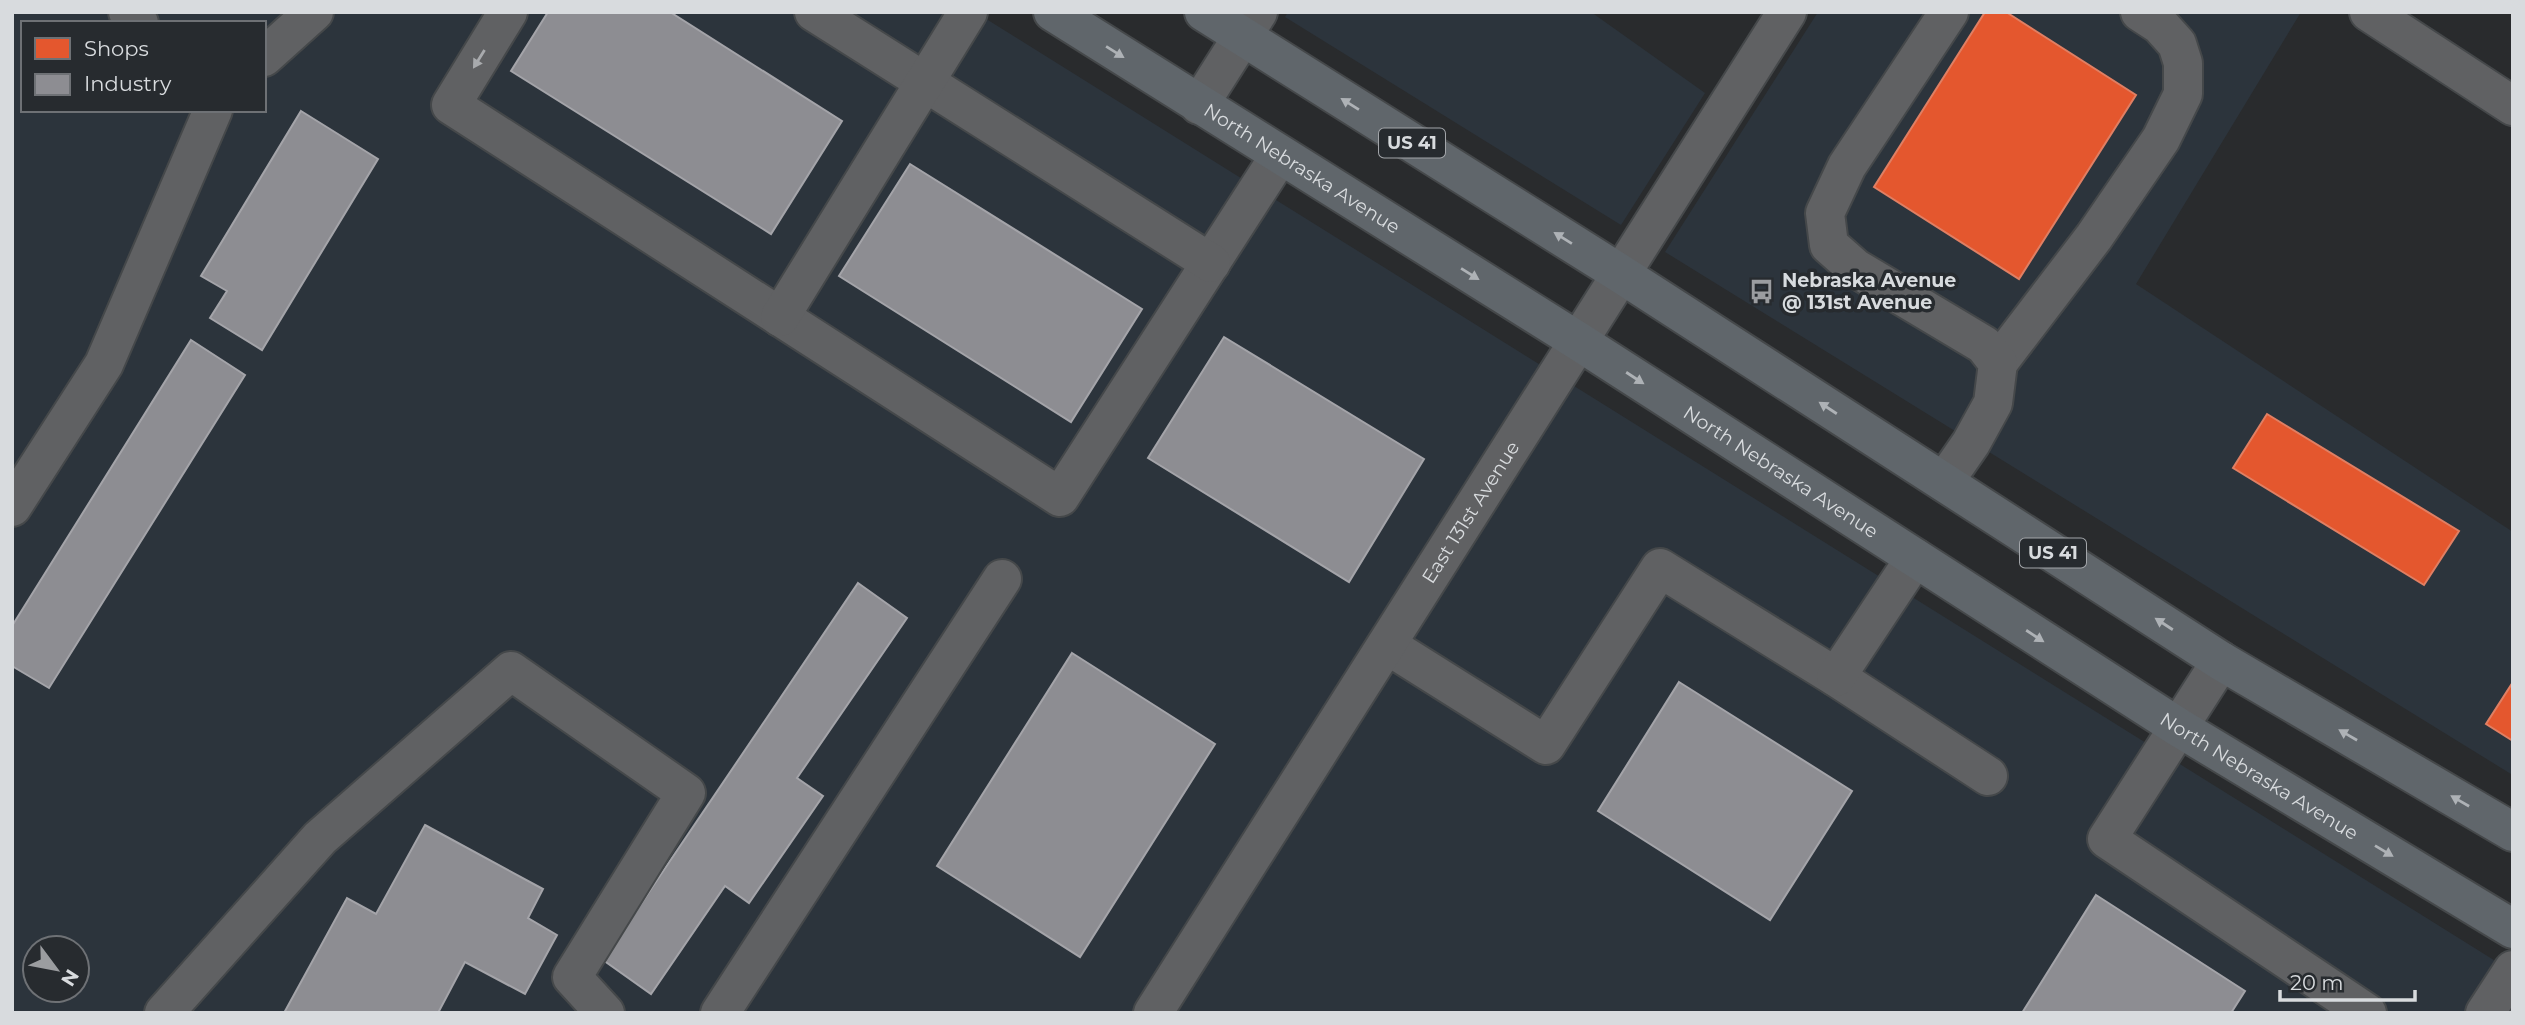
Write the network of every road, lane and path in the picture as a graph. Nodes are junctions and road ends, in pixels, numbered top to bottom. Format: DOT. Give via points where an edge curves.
graph roads {
  1 [pos="314,12"];
  2 [pos="508,12"];
  3 [pos="814,12"];
  4 [pos="968,12"];
  5 [pos="1052,12"];
  6 [pos="1204,12"];
  7 [pos="1787,12"];
  8 [pos="1949,12"];
  9 [pos="2140,12"];
  10 [pos="2369,12"];
  11 [pos="1250,24"];
  12 [pos="266,55"];
  13 [pos="925,83"];
  14 [pos="1199,105"];
  15 [pos="2513,106"];
  16 [pos="212,112"];
  17 [pos="1280,155"];
  18 [pos="1211,263"];
  19 [pos="1621,274"];
  20 [pos="780,317"];
  21 [pos="1578,341"];
  22 [pos="1998,363"];
  23 [pos="1944,482"];
  24 [pos="12,507"];
  25 [pos="1915,558"];
  26 [pos="1002,579"];
  27 [pos="1387,645"];
  28 [pos="2221,661"];
  29 [pos="1836,677"];
  30 [pos="2178,727"];
  31 [pos="1987,776"];
  32 [pos="2511,826"];
  33 [pos="2513,929"];
  34 [pos="2513,970"];
  35 [pos="164,1013"];
  36 [pos="605,1013"];
  37 [pos="720,1013"];
  38 [pos="1153,1013"];
  39 [pos="2367,1013"];
  40 [pos="2486,1013"];
  1 -- 12 [label="street"];
  2 -- 20 [label="street, one-way" via="451,105"];
  3 -- 13 [label="street"];
  4 -- 13 [label="street"];
  5 -- 14 [label="main road, North Nebraska Avenue, one-way"];
  6 -- 11 [label="main road, US 41"];
  7 -- 19 [label="street, East 131st Avenue"];
  8 -- 22 [label="street" via="1847,166 1825,213 1829,245 1855,268 1984,345"];
  9 -- 22 [label="street" via="2160,24 2177,44 2183,63 2183,94 2161,139"];
  10 -- 15 [label="street"];
  11 -- 14 [label="street"];
  19 -- 11 [label="main road, US 41, one-way"];
  13 -- 18 [label="street"];
  13 -- 20 [label="street"];
  14 -- 17 [label="main road, North Nebraska Avenue"];
  16 -- 24 [label="street" via="104,364"];
  17 -- 18 [label="street"];
  17 -- 21 [label="main road, North Nebraska Avenue, one-way"];
  18 -- 20 [label="street" via="1060,497"];
  19 -- 21 [label="street, East 131st Avenue"];
  23 -- 19 [label="main road, US 41, one-way"];
  21 -- 25 [label="main road, North Nebraska Avenue, one-way"];
  21 -- 27 [label="street, East 131st Avenue"];
  22 -- 23 [label="street" via="1993,403"];
  28 -- 23 [label="main road, US 41, one-way"];
  25 -- 29 [label="street"];
  25 -- 30 [label="main road, North Nebraska Avenue, one-way"];
  26 -- 37 [label="street"];
  27 -- 29 [label="street" via="1546,744 1660,568"];
  27 -- 38 [label="street, East 131st Avenue"];
  28 -- 30 [label="street"];
  32 -- 28 [label="main road, US 41, one-way"];
  29 -- 31 [label="street"];
  30 -- 33 [label="main road, North Nebraska Avenue, one-way"];
  30 -- 39 [label="street" via="2107,839"];
  34 -- 40 [label="street"];
  35 -- 36 [label="street" via="320,838 511,671 686,793 572,977"];
}
